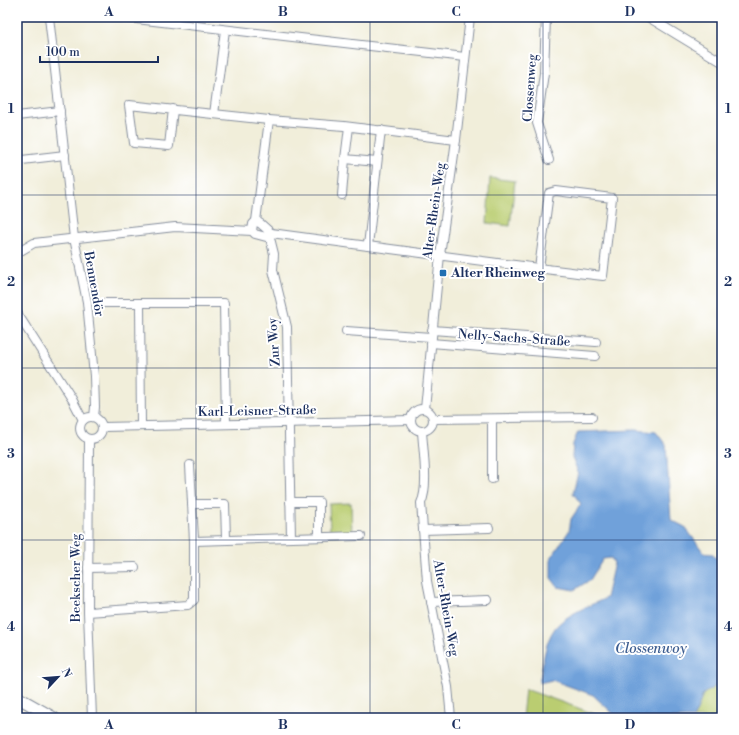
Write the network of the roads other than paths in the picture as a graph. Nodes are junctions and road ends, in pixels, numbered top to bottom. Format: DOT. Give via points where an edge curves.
graph roads {
  1 [pos="49,17"];
  2 [pos="119,17"];
  3 [pos="470,17"];
  4 [pos="546,17"];
  5 [pos="648,17"];
  6 [pos="225,30"];
  7 [pos="466,57"];
  8 [pos="722,62"];
  9 [pos="173,110"];
  10 [pos="60,111"];
  11 [pos="214,114"];
  12 [pos="17,116"];
  13 [pos="269,120"];
  14 [pos="349,126"];
  15 [pos="381,130"];
  16 [pos="456,140"];
  17 [pos="65,155"];
  18 [pos="346,159"];
  19 [pos="22,160"];
  20 [pos="549,160"];
  21 [pos="378,162"];
  22 [pos="342,195"];
  23 [pos="256,221"];
  24 [pos="252,231"];
  25 [pos="270,236"];
  26 [pos="74,238"];
  27 [pos="368,246"];
  28 [pos="17,253"];
  29 [pos="440,255"];
  30 [pos="539,268"];
  31 [pos="104,303"];
  32 [pos="140,304"];
  33 [pos="17,313"];
  34 [pos="346,331"];
  35 [pos="431,337"];
  36 [pos="596,342"];
  37 [pos="595,356"];
  38 [pos="425,409"];
  39 [pos="94,417"];
  40 [pos="592,417"];
  41 [pos="433,419"];
  42 [pos="492,419"];
  43 [pos="83,420"];
  44 [pos="412,420"];
  45 [pos="289,423"];
  46 [pos="226,424"];
  47 [pos="141,426"];
  48 [pos="103,427"];
  49 [pos="422,431"];
  50 [pos="89,439"];
  51 [pos="190,465"];
  52 [pos="492,478"];
  53 [pos="290,502"];
  54 [pos="192,504"];
  55 [pos="489,528"];
  56 [pos="423,530"];
  57 [pos="361,536"];
  58 [pos="319,537"];
  59 [pos="291,538"];
  60 [pos="226,539"];
  61 [pos="194,541"];
  62 [pos="135,567"];
  63 [pos="88,568"];
  64 [pos="488,600"];
  65 [pos="431,602"];
  66 [pos="88,612"];
  67 [pos="17,698"];
  68 [pos="54,718"];
  69 [pos="92,718"];
  70 [pos="451,718"];
  1 -- 10 [label="street, Bennendör"];
  2 -- 6 [label="street"];
  3 -- 7 [label="street, Alter-Rhein-Weg"];
  4 -- 20 [label="street, Clossenweg" via="544,73 537,123"];
  5 -- 8 [label="street"];
  6 -- 7 [label="street"];
  6 -- 11 [label="street"];
  7 -- 16 [label="street, Alter-Rhein-Weg"];
  9 -- 9 [label="street" via="129,105 134,143 169,146"];
  9 -- 11 [label="street"];
  10 -- 12 [label="street"];
  10 -- 17 [label="street, Bennendör"];
  11 -- 13 [label="street"];
  13 -- 14 [label="street"];
  13 -- 23 [label="street"];
  14 -- 15 [label="street"];
  14 -- 18 [label="street"];
  15 -- 16 [label="street"];
  15 -- 21 [label="street"];
  16 -- 29 [label="street, Alter-Rhein-Weg"];
  17 -- 19 [label="street"];
  17 -- 26 [label="street, Bennendör"];
  18 -- 21 [label="street"];
  18 -- 22 [label="street"];
  21 -- 27 [label="street"];
  23 -- 24 [label="street"];
  23 -- 25 [label="street"];
  24 -- 25 [label="street" via="255,234"];
  24 -- 26 [label="street" via="175,227"];
  25 -- 27 [label="street"];
  25 -- 45 [label="street, Zur Woy" via="274,254 273,270 287,327"];
  26 -- 28 [label="street" via="34,243"];
  26 -- 39 [label="street, Bennendör" via="87,302 94,376"];
  27 -- 29 [label="street"];
  29 -- 30 [label="street"];
  29 -- 35 [label="street, Alter-Rhein-Weg"];
  30 -- 30 [label="street" via="604,276 612,198 556,191 549,193"];
  31 -- 32 [label="street"];
  32 -- 46 [label="street" via="224,303"];
  32 -- 47 [label="street"];
  33 -- 43 [label="street"];
  34 -- 35 [label="street"];
  35 -- 36 [label="street, Nelly-Sachs-Straße"];
  35 -- 37 [label="street, Nelly-Sachs-Straße"];
  35 -- 38 [label="street, Alter-Rhein-Weg"];
  38 -- 41 [label="street" via="431,413"];
  38 -- 44 [label="street" via="415,412"];
  39 -- 43 [label="street"];
  39 -- 48 [label="street" via="100,420"];
  40 -- 42 [label="street"];
  41 -- 42 [label="street"];
  41 -- 49 [label="street" via="431,426"];
  42 -- 52 [label="street"];
  43 -- 50 [label="street" via="80,425 81,431"];
  44 -- 45 [label="street, Karl-Leisner-Straße"];
  44 -- 49 [label="street" via="413,426"];
  45 -- 46 [label="street, Karl-Leisner-Straße"];
  45 -- 53 [label="street, Zur Woy"];
  46 -- 47 [label="street, Karl-Leisner-Straße"];
  47 -- 48 [label="street, Karl-Leisner-Straße"];
  48 -- 50 [label="street" via="101,434"];
  49 -- 56 [label="street, Alter-Rhein-Weg" via="425,487 421,503"];
  50 -- 63 [label="street, Beekscher Weg"];
  51 -- 54 [label="street"];
  53 -- 58 [label="street" via="319,502"];
  53 -- 59 [label="street, Zur Woy"];
  54 -- 60 [label="street" via="224,504"];
  54 -- 61 [label="street"];
  55 -- 56 [label="street"];
  56 -- 65 [label="street, Alter-Rhein-Weg"];
  57 -- 58 [label="street"];
  58 -- 59 [label="street"];
  59 -- 60 [label="street"];
  60 -- 61 [label="street"];
  61 -- 66 [label="street" via="194,600 188,606"];
  62 -- 63 [label="street"];
  63 -- 66 [label="street, Beekscher Weg"];
  64 -- 65 [label="street"];
  65 -- 70 [label="street, Alter-Rhein-Weg" via="448,687"];
  66 -- 69 [label="street, Beekscher Weg"];
  67 -- 68 [label="main road"];
}
